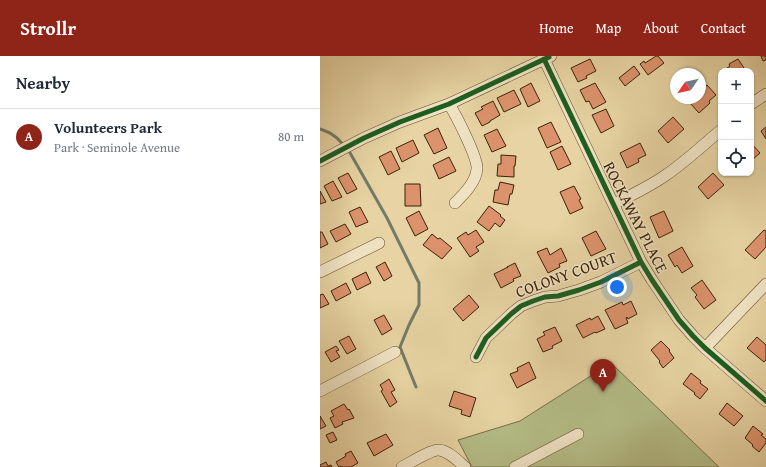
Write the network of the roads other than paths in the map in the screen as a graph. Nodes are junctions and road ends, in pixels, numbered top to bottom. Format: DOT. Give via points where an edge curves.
graph roads {
  1 [pos="548,58"];
  2 [pos="766,94"];
  3 [pos="754,102"];
  4 [pos="449,104"];
  5 [pos="718,133"];
  6 [pos="320,160"];
  7 [pos="455,203"];
  8 [pos="614,204"];
  9 [pos="379,243"];
  10 [pos="641,262"];
  11 [pos="320,272"];
  12 [pos="766,284"];
  13 [pos="705,348"];
  14 [pos="395,352"];
  15 [pos="476,357"];
  16 [pos="320,391"];
  17 [pos="766,401"];
  18 [pos="578,434"];
  19 [pos="402,467"];
  20 [pos="466,467"];
  21 [pos="515,467"];
  1 -- 4 [label="street"];
  1 -- 8 [label="street, ROCKAWAY PLACE"];
  2 -- 3 [label="street"];
  4 -- 6 [label="street" via="400,122"];
  4 -- 7 [label="street" via="477,164 475,176 469,187"];
  5 -- 8 [label="street" via="665,176"];
  8 -- 10 [label="street, ROCKAWAY PLACE"];
  9 -- 11 [label="street"];
  10 -- 13 [label="street, ROCKAWAY PLACE" via="680,320"];
  10 -- 15 [label="street, COLONY COURT" via="601,282 558,296 533,300 521,306 486,338"];
  12 -- 13 [label="street"];
  13 -- 17 [label="street, ROCKAWAY PLACE"];
  14 -- 16 [label="street"];
  18 -- 21 [label="street"];
  19 -- 20 [label="street" via="433,450 440,450"];
}
